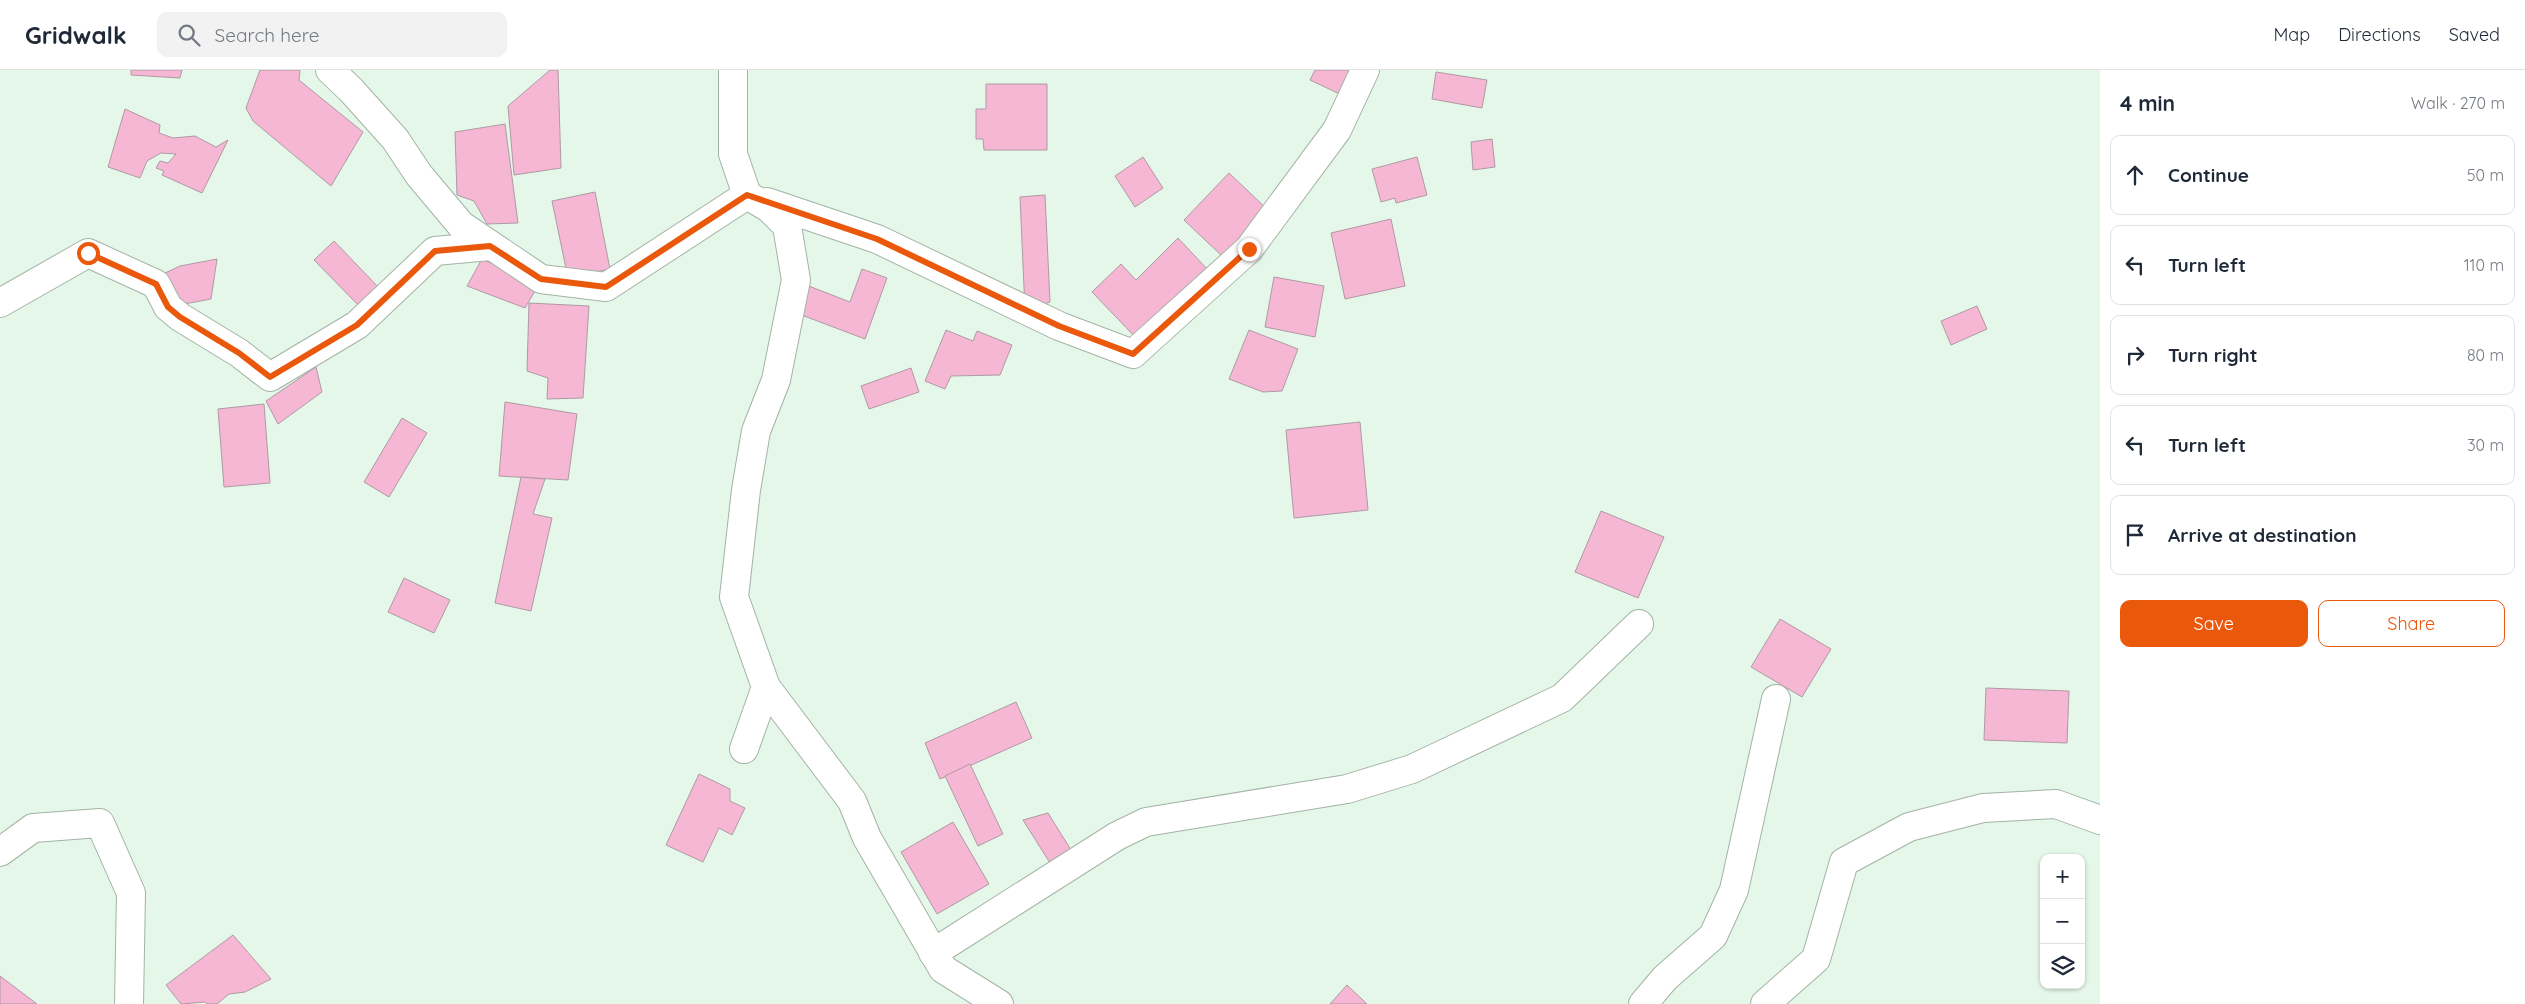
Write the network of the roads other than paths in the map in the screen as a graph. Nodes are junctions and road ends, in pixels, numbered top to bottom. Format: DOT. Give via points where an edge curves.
graph roads {
  1 [pos="330,70"];
  2 [pos="733,70"];
  3 [pos="1365,70"];
  4 [pos="747,195"];
  5 [pos="490,246"];
  6 [pos="0,304"];
  7 [pos="1639,624"];
  8 [pos="766,687"];
  9 [pos="1776,699"];
  10 [pos="744,749"];
  11 [pos="2100,820"];
  12 [pos="0,852"];
  13 [pos="933,953"];
  14 [pos="130,1004"];
  15 [pos="999,1004"];
  16 [pos="1643,1004"];
  17 [pos="1765,1004"];
  1 -- 5 [label="street" via="395,139 419,175 461,225"];
  2 -- 4 [label="street" via="733,154"];
  3 -- 4 [label="street" via="1337,130 1249,249 1133,354 1059,326 877,239"];
  4 -- 5 [label="street" via="606,287 541,279"];
  4 -- 8 [label="street" via="769,208 787,226 796,280 776,380 756,431 734,597"];
  5 -- 6 [label="street" via="435,251 357,325 270,377 239,353 180,317 168,307 156,284 88,253"];
  7 -- 13 [label="street" via="1562,698 1412,769 1347,789 1146,822 1117,836"];
  8 -- 10 [label="street"];
  8 -- 13 [label="street" via="852,801 867,838"];
  9 -- 16 [label="street" via="1734,890 1713,936 1665,978"];
  11 -- 17 [label="street" via="2056,804 1983,808 1909,828 1844,862 1816,959"];
  12 -- 14 [label="street" via="33,828 100,823 131,893"];
  13 -- 15 [label="street" via="943,969"];
}
